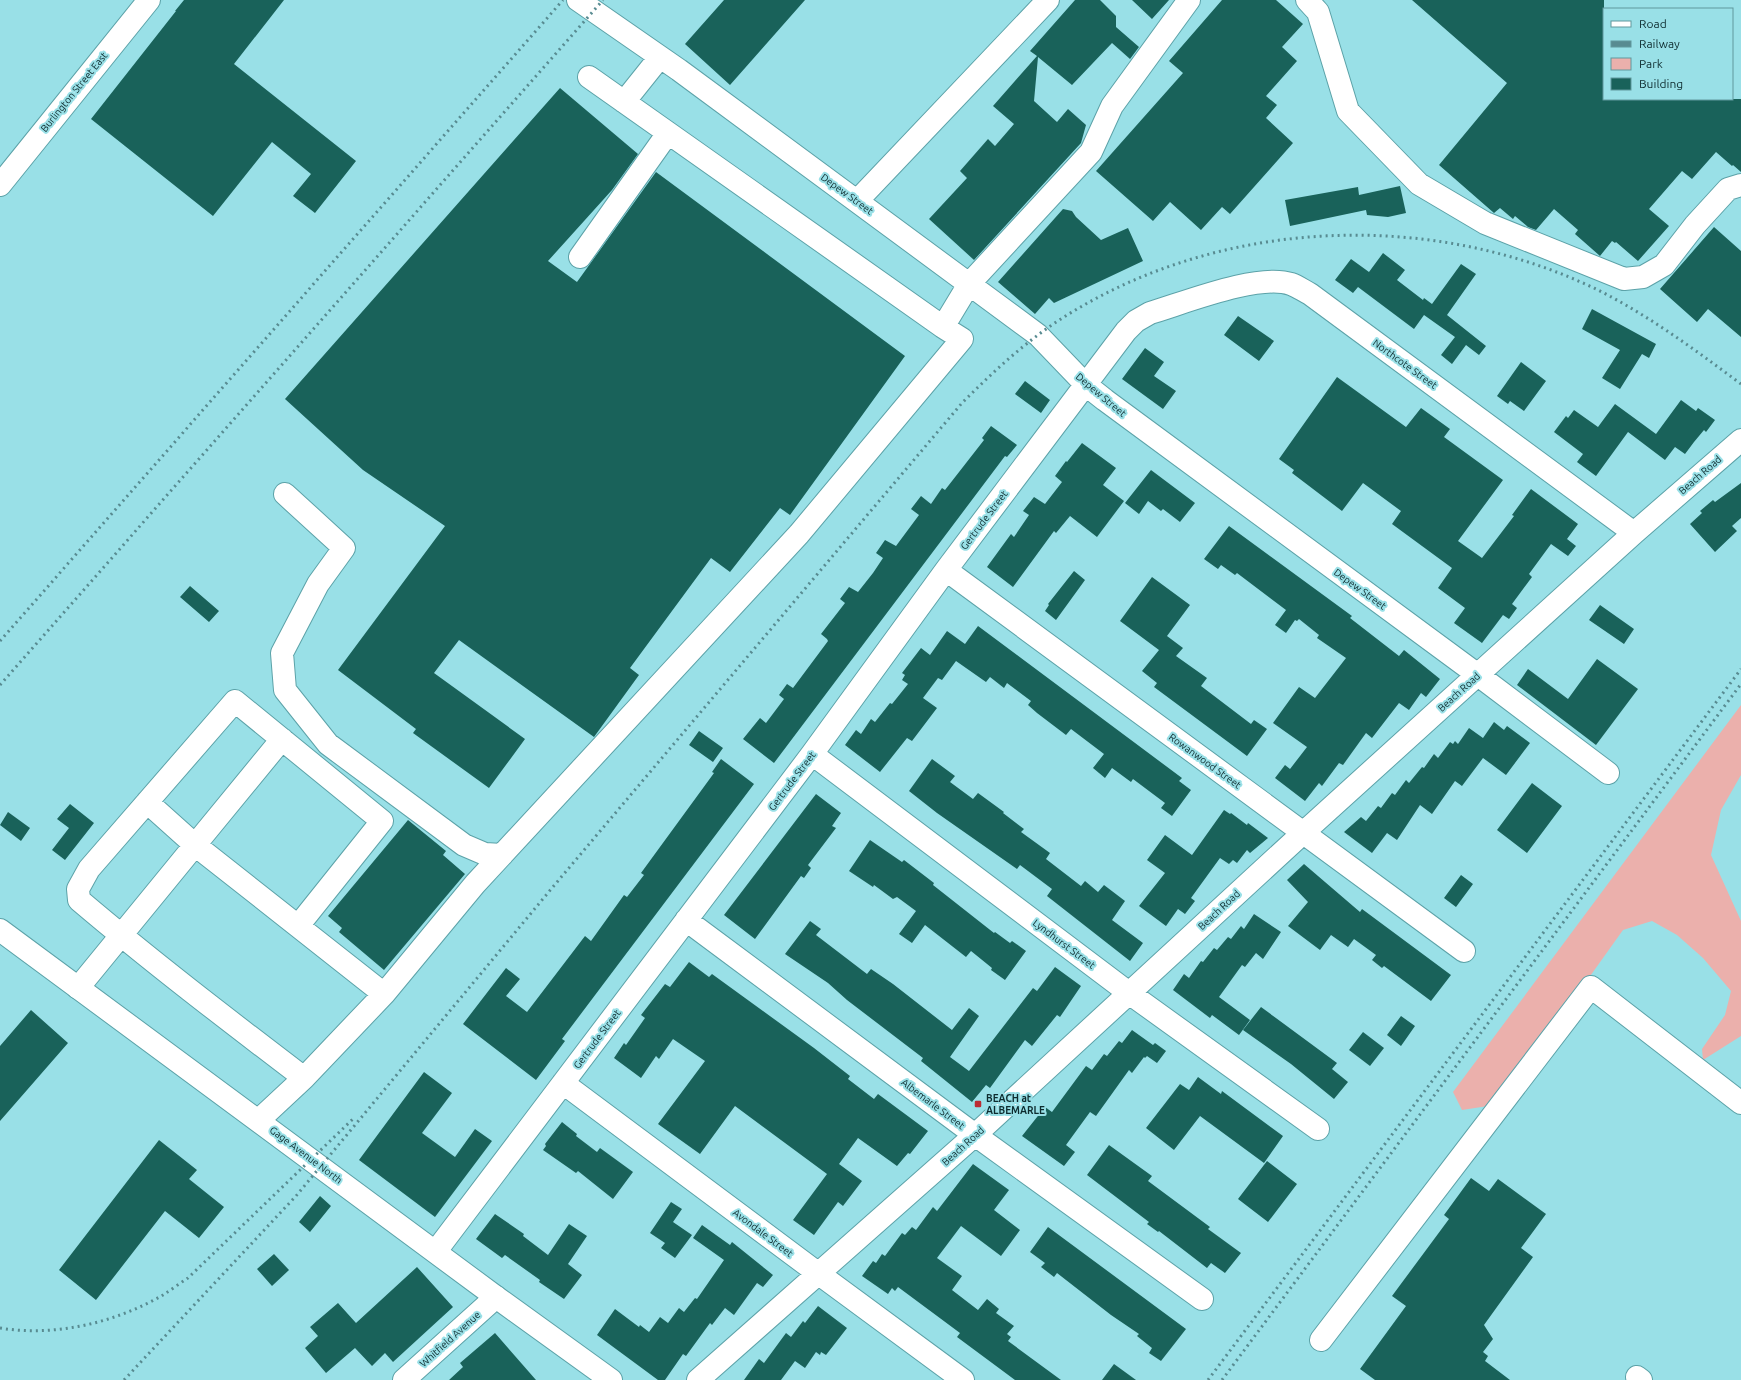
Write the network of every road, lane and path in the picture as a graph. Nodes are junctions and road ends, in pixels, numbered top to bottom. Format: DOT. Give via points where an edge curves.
graph roads {
  1 [pos="149,0"];
  2 [pos="578,0"];
  3 [pos="1048,0"];
  4 [pos="1189,0"];
  5 [pos="1307,0"];
  6 [pos="660,57"];
  7 [pos="589,77"];
  8 [pos="624,102"];
  9 [pos="668,133"];
  10 [pos="0,185"];
  11 [pos="1741,185"];
  12 [pos="857,201"];
  13 [pos="580,257"];
  14 [pos="969,284"];
  15 [pos="1150,313"];
  16 [pos="943,327"];
  17 [pos="1086,385"];
  18 [pos="1741,440"];
  19 [pos="285,494"];
  20 [pos="1634,533"];
  21 [pos="946,570"];
  22 [pos="1478,675"];
  23 [pos="282,739"];
  24 [pos="812,754"];
  25 [pos="1608,773"];
  26 [pos="147,802"];
  27 [pos="1303,833"];
  28 [pos="195,845"];
  29 [pos="502,855"];
  30 [pos="686,920"];
  31 [pos="298,926"];
  32 [pos="0,930"];
  33 [pos="121,935"];
  34 [pos="1464,951"];
  35 [pos="78,988"];
  36 [pos="1129,993"];
  37 [pos="384,994"];
  38 [pos="304,1078"];
  39 [pos="564,1083"];
  40 [pos="1741,1103"];
  41 [pos="259,1120"];
  42 [pos="1318,1129"];
  43 [pos="975,1135"];
  44 [pos="436,1251"];
  45 [pos="819,1274"];
  46 [pos="496,1297"];
  47 [pos="1202,1299"];
  48 [pos="1321,1340"];
  49 [pos="404,1380"];
  50 [pos="611,1380"];
  51 [pos="698,1380"];
  52 [pos="963,1380"];
  1 -- 10 [label="street, Burlington Street East"];
  2 -- 6 [label="street, Depew Street"];
  3 -- 12 [label="street"];
  4 -- 14 [label="street" via="1112,106 1091,152"];
  5 -- 11 [label="street" via="1318,12 1348,111 1419,184 1485,223 1624,280 1643,277 1664,266 1695,225 1728,189"];
  6 -- 8 [label="street"];
  6 -- 12 [label="street, Depew Street"];
  7 -- 8 [label="street"];
  8 -- 9 [label="street"];
  9 -- 13 [label="street"];
  9 -- 16 [label="street"];
  12 -- 14 [label="street, Depew Street"];
  14 -- 16 [label="street"];
  14 -- 17 [label="street, Depew Street" via="1038,335"];
  15 -- 17 [label="street, Gertrude Street" via="1126,331"];
  15 -- 20 [label="street, Northcote Street" via="1248,284 1268,281 1291,284 1310,294"];
  16 -- 29 [label="street" via="962,339 804,528"];
  17 -- 21 [label="street, Gertrude Street"];
  17 -- 22 [label="street, Depew Street"];
  18 -- 20 [label="street, Beach Road"];
  19 -- 29 [label="street" via="344,548 318,584 282,653 285,690 328,744 464,845 485,854"];
  20 -- 22 [label="street, Beach Road"];
  21 -- 24 [label="street, Gertrude Street"];
  21 -- 27 [label="street, Rowanwood Street"];
  22 -- 25 [label="street, Depew Street"];
  22 -- 27 [label="street, Beach Road"];
  23 -- 26 [label="street" via="235,701"];
  23 -- 28 [label="street"];
  23 -- 31 [label="street" via="382,821"];
  24 -- 30 [label="street, Gertrude Street"];
  24 -- 36 [label="street, Lyndhurst Street"];
  26 -- 28 [label="street"];
  26 -- 33 [label="street" via="89,869 78,889 79,900"];
  27 -- 34 [label="street, Rowanwood Street"];
  27 -- 36 [label="street, Beach Road"];
  28 -- 31 [label="street"];
  28 -- 33 [label="street"];
  29 -- 37 [label="street"];
  30 -- 39 [label="street, Gertrude Street"];
  30 -- 43 [label="street, Albemarle Street"];
  31 -- 37 [label="street"];
  32 -- 35 [label="street, Gage Avenue North"];
  33 -- 35 [label="street"];
  33 -- 38 [label="street"];
  35 -- 41 [label="street, Gage Avenue North"];
  36 -- 42 [label="street, Lyndhurst Street"];
  36 -- 43 [label="street, Beach Road"];
  37 -- 38 [label="street"];
  38 -- 41 [label="street"];
  39 -- 44 [label="street, Gertrude Street"];
  39 -- 45 [label="street, Avondale Street"];
  40 -- 48 [label="street" via="1591,987"];
  41 -- 44 [label="street, Gage Avenue North"];
  43 -- 45 [label="street, Beach Road"];
  43 -- 47 [label="street, Albemarle Street"];
  44 -- 46 [label="street, Gage Avenue North"];
  45 -- 51 [label="street, Beach Road"];
  45 -- 52 [label="street, Avondale Street"];
  46 -- 49 [label="street, Whitfield Avenue"];
  46 -- 50 [label="street, Gage Avenue North"];
}
